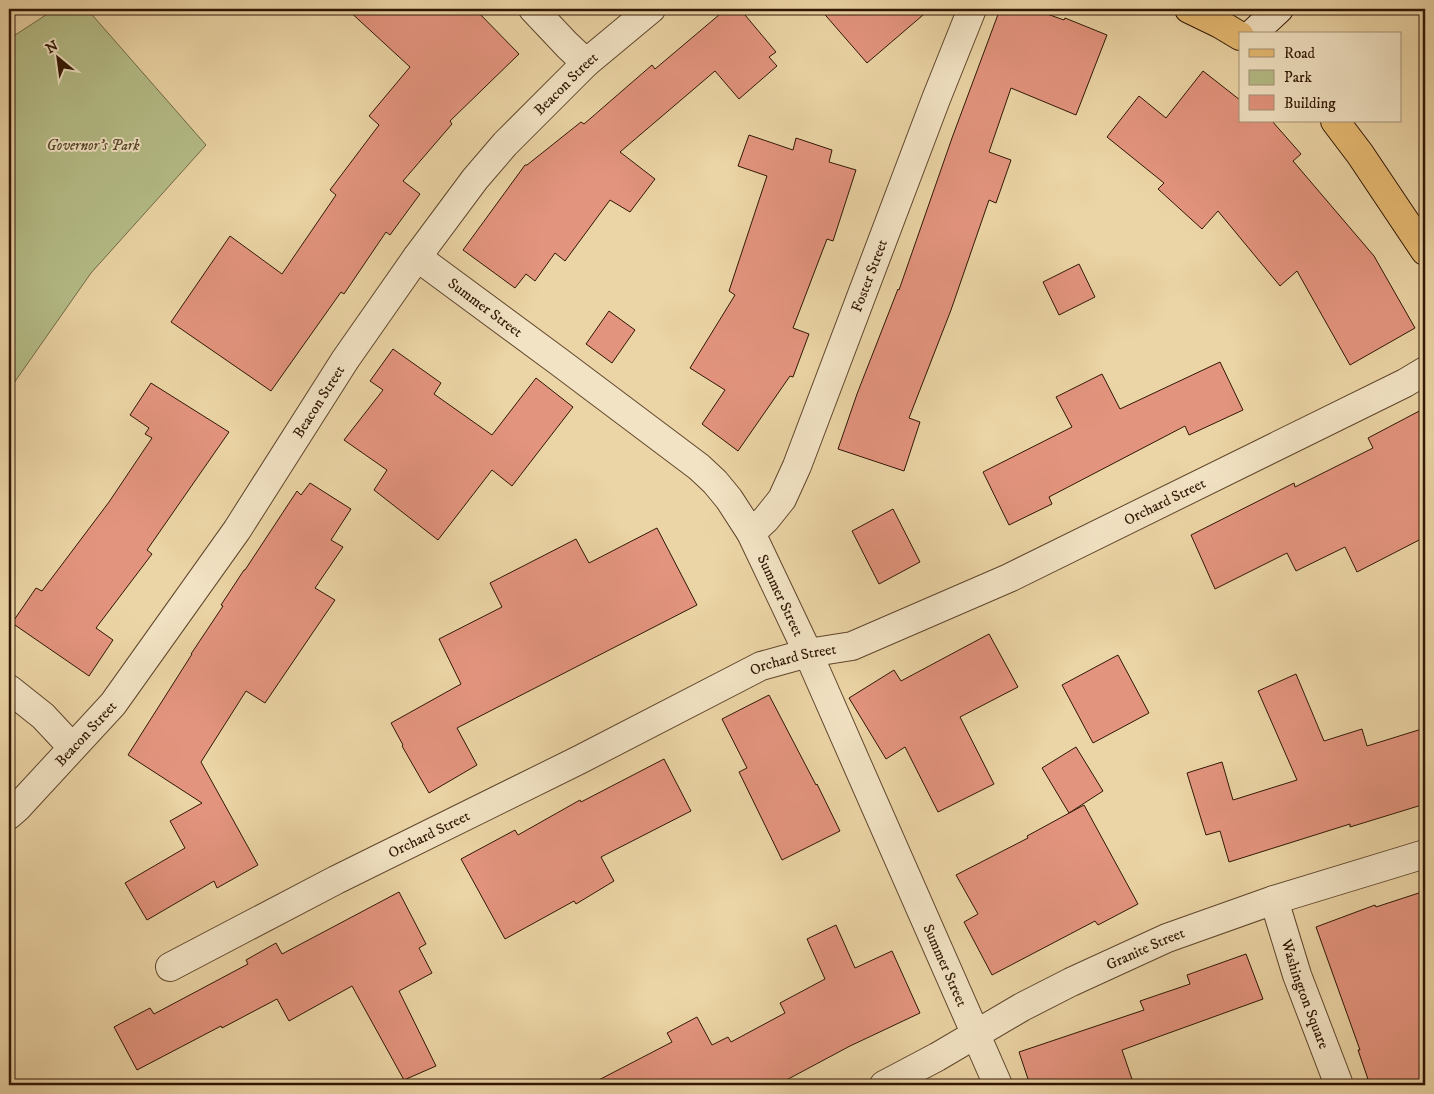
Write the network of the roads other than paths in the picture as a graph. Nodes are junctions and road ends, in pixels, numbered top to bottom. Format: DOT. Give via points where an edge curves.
graph roads {
  1 [pos="532,9"];
  2 [pos="651,9"];
  3 [pos="972,9"];
  4 [pos="1190,9"];
  5 [pos="1279,9"];
  6 [pos="1254,32"];
  7 [pos="1239,35"];
  8 [pos="586,63"];
  9 [pos="1336,122"];
  10 [pos="1425,251"];
  11 [pos="416,257"];
  12 [pos="1425,371"];
  13 [pos="751,533"];
  14 [pos="808,652"];
  15 [pos="9,689"];
  16 [pos="72,747"];
  17 [pos="9,815"];
  18 [pos="1425,854"];
  19 [pos="1274,900"];
  20 [pos="170,967"];
  21 [pos="975,1034"];
  22 [pos="884,1085"];
  23 [pos="998,1085"];
  24 [pos="1339,1085"];
  1 -- 8 [label="street"];
  2 -- 8 [label="street, Beacon Street"];
  3 -- 13 [label="street, Foster Street" via="797,466 782,499"];
  4 -- 7 [label="main road"];
  5 -- 6 [label="street"];
  8 -- 11 [label="street, Beacon Street" via="475,178"];
  9 -- 10 [label="main road"];
  11 -- 13 [label="street, Summer Street" via="698,467 729,499"];
  11 -- 16 [label="street, Beacon Street" via="345,360 237,530 113,704"];
  12 -- 14 [label="street, Orchard Street" via="1009,578 852,646"];
  13 -- 14 [label="street, Summer Street"];
  14 -- 20 [label="street, Orchard Street" via="761,666"];
  14 -- 21 [label="street, Summer Street"];
  15 -- 16 [label="street" via="43,716"];
  16 -- 17 [label="street, Beacon Street"];
  18 -- 19 [label="street, Granite Street"];
  19 -- 21 [label="street, Granite Street" via="1167,938 1071,982"];
  19 -- 24 [label="street, Washington Square" via="1297,975"];
  21 -- 22 [label="street, Granite Street"];
  21 -- 23 [label="street, Summer Street"];
}
